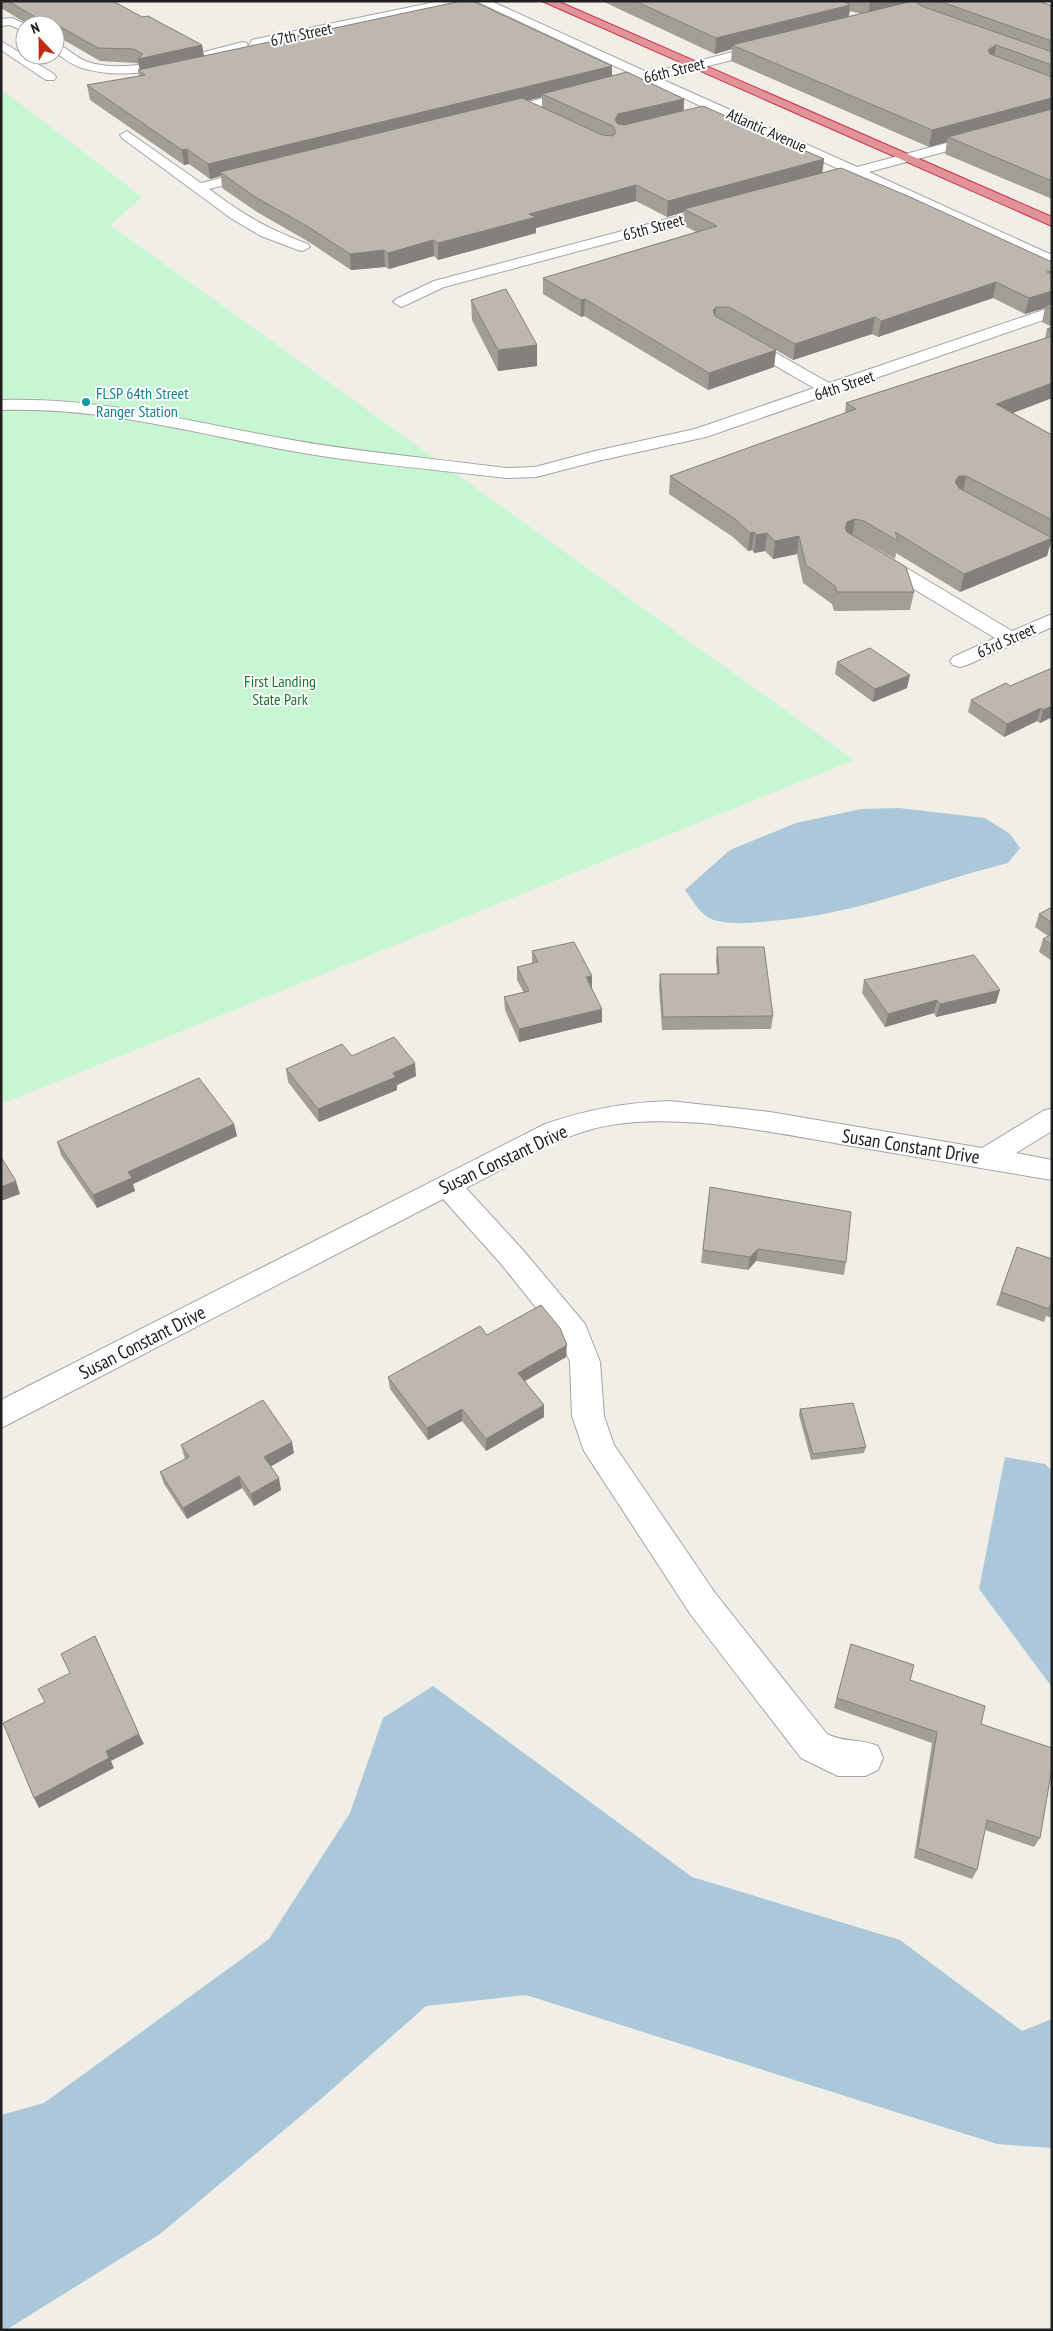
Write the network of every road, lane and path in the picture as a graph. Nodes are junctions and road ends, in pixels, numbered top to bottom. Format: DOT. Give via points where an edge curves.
graph roads {
  1 [pos="457,1"];
  2 [pos="481,1"];
  3 [pos="547,1"];
  4 [pos="1,23"];
  5 [pos="15,23"];
  6 [pos="256,43"];
  7 [pos="782,43"];
  8 [pos="1,44"];
  9 [pos="15,49"];
  10 [pos="65,53"];
  11 [pos="36,65"];
  12 [pos="692,65"];
  13 [pos="648,76"];
  14 [pos="50,77"];
  15 [pos="131,80"];
  16 [pos="523,108"];
  17 [pos="724,111"];
  18 [pos="546,116"];
  19 [pos="699,116"];
  20 [pos="485,117"];
  21 [pos="1052,119"];
  22 [pos="127,135"];
  23 [pos="906,158"];
  24 [pos="266,171"];
  25 [pos="857,171"];
  26 [pos="200,187"];
  27 [pos="801,187"];
  28 [pos="736,205"];
  29 [pos="1052,222"];
  30 [pos="599,241"];
  31 [pos="303,247"];
  32 [pos="615,250"];
  33 [pos="1052,261"];
  34 [pos="401,302"];
  35 [pos="1052,312"];
  36 [pos="729,333"];
  37 [pos="830,390"];
  38 [pos="1,405"];
  39 [pos="862,550"];
  40 [pos="1052,620"];
  41 [pos="1010,638"];
  42 [pos="960,661"];
  43 [pos="1052,1118"];
  44 [pos="986,1158"];
  45 [pos="1052,1170"];
  46 [pos="447,1185"];
  47 [pos="1,1415"];
  48 [pos="865,1758"];
  1 -- 6 [label="street, 67th Street"];
  2 -- 13 [label="street, Atlantic Avenue"];
  3 -- 12 [label="highway, Atlantic Avenue"];
  4 -- 5 [label="street"];
  6 -- 10 [label="street" via="148,66 117,69 83,64"];
  6 -- 15 [label="street, 67th Street" via="248,54"];
  7 -- 12 [label="street, 66th Street"];
  8 -- 9 [label="street"];
  11 -- 14 [label="street"];
  12 -- 13 [label="street, 66th Street"];
  12 -- 23 [label="highway, Atlantic Avenue"];
  13 -- 16 [label="street, 66th Street"];
  13 -- 17 [label="street, Atlantic Avenue"];
  16 -- 18 [label="street"];
  16 -- 20 [label="street, 66th Street"];
  17 -- 19 [label="street"];
  17 -- 25 [label="street, Atlantic Avenue"];
  21 -- 23 [label="street"];
  22 -- 26 [label="street"];
  23 -- 25 [label="street"];
  23 -- 29 [label="highway, Atlantic Avenue"];
  24 -- 26 [label="street"];
  25 -- 27 [label="street"];
  25 -- 33 [label="street, Atlantic Avenue"];
  26 -- 31 [label="street" via="237,216"];
  28 -- 30 [label="street, 65th Street"];
  30 -- 32 [label="street"];
  30 -- 34 [label="street, 65th Street" via="439,284"];
  35 -- 37 [label="street, 64th Street"];
  36 -- 37 [label="street"];
  37 -- 38 [label="street, 64th Street" via="700,434 536,472 506,473 283,444 132,413 39,404"];
  39 -- 41 [label="street"];
  40 -- 41 [label="street, 63rd Street"];
  41 -- 42 [label="street, 63rd Street"];
  43 -- 44 [label="street"];
  44 -- 45 [label="street, Susan Constant Drive"];
  44 -- 46 [label="street, Susan Constant Drive" via="770,1122 669,1111 624,1113 555,1131"];
  46 -- 47 [label="street, Susan Constant Drive"];
  46 -- 48 [label="street" via="574,1333 585,1362 588,1416 600,1452 703,1604 814,1746 838,1758"];
}
